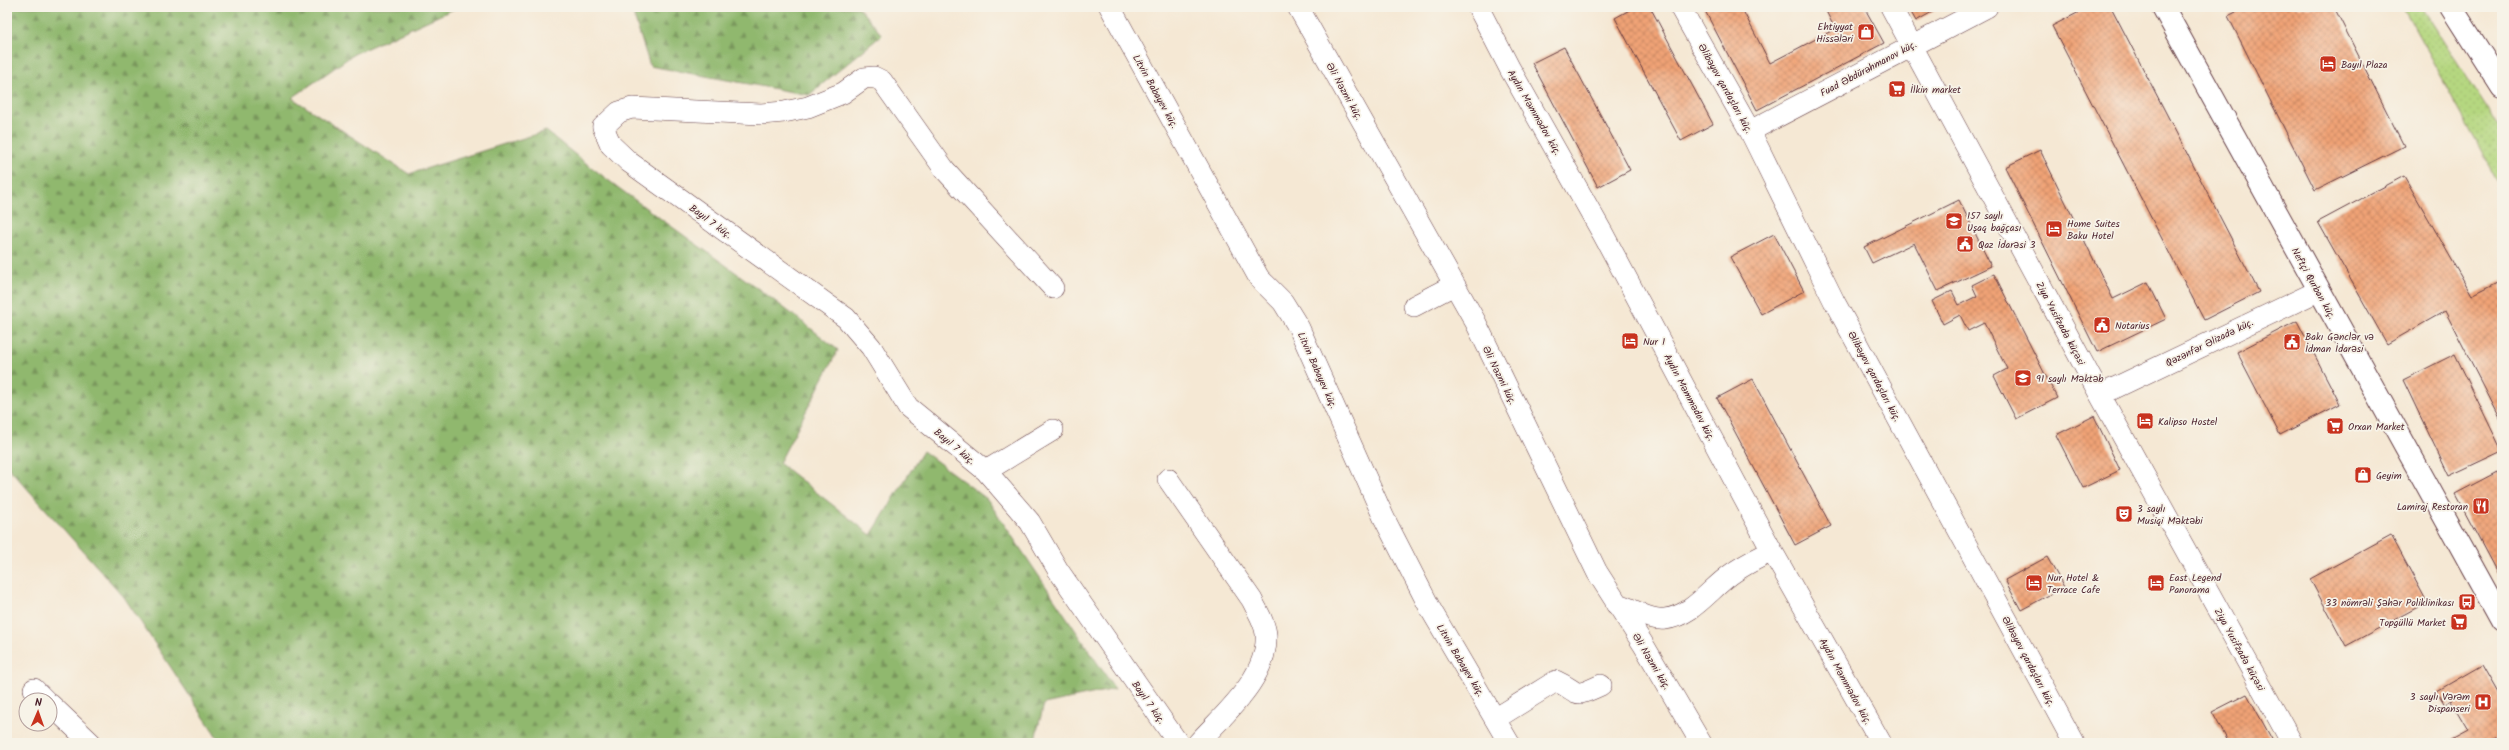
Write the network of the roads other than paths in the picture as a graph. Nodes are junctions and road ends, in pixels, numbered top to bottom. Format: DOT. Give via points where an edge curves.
graph roads {
  1 [pos="1110,7"];
  2 [pos="1298,7"];
  3 [pos="1478,7"];
  4 [pos="1680,7"];
  5 [pos="1891,7"];
  6 [pos="1987,7"];
  7 [pos="2162,7"];
  8 [pos="2451,7"];
  9 [pos="1912,46"];
  10 [pos="2502,87"];
  11 [pos="1750,131"];
  12 [pos="1454,285"];
  13 [pos="1054,288"];
  14 [pos="2318,291"];
  15 [pos="1414,306"];
  16 [pos="2100,395"];
  17 [pos="1053,430"];
  18 [pos="986,471"];
  19 [pos="1168,479"];
  20 [pos="1772,550"];
  21 [pos="1616,604"];
  22 [pos="2502,621"];
  23 [pos="1601,685"];
  24 [pos="58,712"];
  25 [pos="1495,719"];
  26 [pos="91,743"];
  27 [pos="1178,743"];
  28 [pos="1198,743"];
  29 [pos="1509,743"];
  30 [pos="1701,743"];
  31 [pos="1881,743"];
  32 [pos="2074,743"];
  33 [pos="2292,743"];
  1 -- 25 [label="street, Litvin Babayev küç." via="1259,278 1283,302 1300,328 1384,518 1431,610"];
  2 -- 12 [label="street, Əli Nəzmi küç."];
  3 -- 20 [label="street, Aydın Məmmədov küç."];
  4 -- 11 [label="street, Əlibəyov qardaşları küç."];
  5 -- 9 [label="street, Ziya Yusifzadə küçəsi"];
  6 -- 9 [label="street, Fuad Əbdürəhmanov küç."];
  7 -- 14 [label="main road, Neftçi Qurban küç."];
  8 -- 10 [label="main road"];
  9 -- 11 [label="street, Fuad Əbdürəhmanov küç."];
  9 -- 16 [label="street, Ziya Yusifzadə küçəsi"];
  11 -- 32 [label="street, Əlibəyov qardaşları küç." via="1834,301"];
  12 -- 15 [label="street"];
  12 -- 21 [label="street, Əli Nəzmi küç." via="1475,321 1585,551"];
  13 -- 18 [label="street, Bayıl 7 küç." via="945,170 882,81 874,77 864,78 844,93 808,107 784,112 761,114 632,108 619,112 603,127 611,145 629,162 846,318 871,347 908,407"];
  14 -- 16 [label="street, Qəzənfər Əlizadə küç."];
  14 -- 22 [label="main road, Neftçi Qurban küç."];
  16 -- 33 [label="street, Ziya Yusifzadə küçəsi"];
  17 -- 18 [label="street"];
  18 -- 27 [label="street, Bayıl 7 küç." via="1030,522 1058,570"];
  19 -- 28 [label="street" via="1252,600 1266,632 1266,650 1248,686"];
  20 -- 21 [label="street" via="1730,575 1683,614 1665,619 1650,618"];
  20 -- 31 [label="street, Aydın Məmmədov küç."];
  21 -- 30 [label="street, Əli Nəzmi küç." via="1643,644"];
  23 -- 25 [label="street" via="1582,694 1576,694 1556,681"];
  24 -- 26 [label="street"];
  25 -- 29 [label="street, Litvin Babayev küç."];
}
